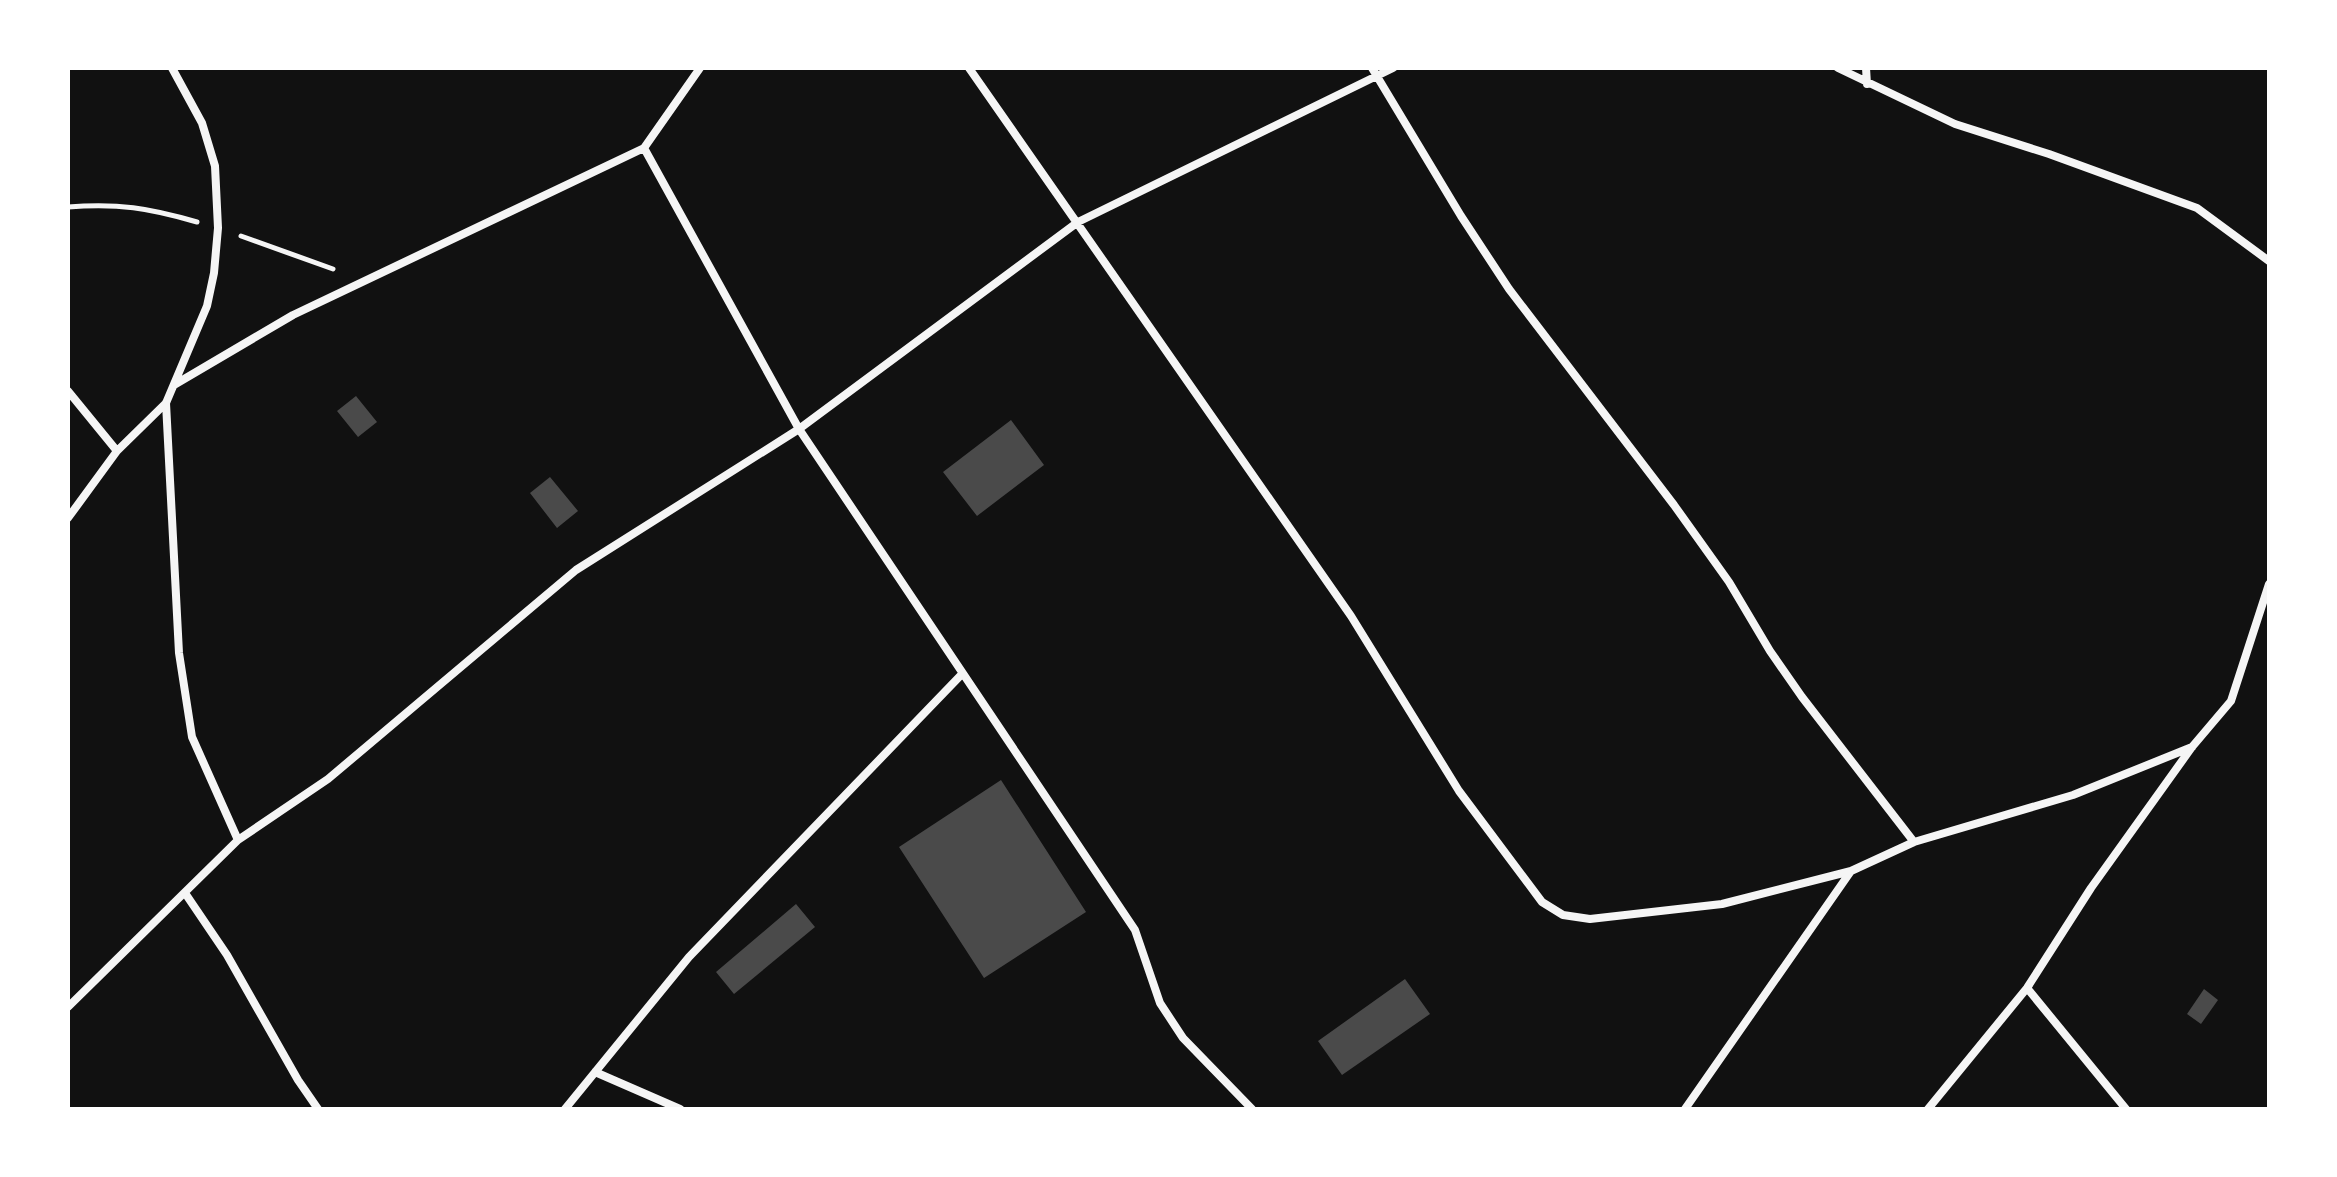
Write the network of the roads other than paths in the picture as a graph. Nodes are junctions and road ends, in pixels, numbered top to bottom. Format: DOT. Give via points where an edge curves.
graph roads {
  1 [pos="172,68"];
  2 [pos="700,68"];
  3 [pos="969,68"];
  4 [pos="1393,68"];
  5 [pos="1838,68"];
  6 [pos="1866,68"];
  7 [pos="1374,72"];
  8 [pos="1867,84"];
  9 [pos="644,148"];
  10 [pos="1078,222"];
  11 [pos="2269,261"];
  12 [pos="174,385"];
  13 [pos="68,391"];
  14 [pos="166,403"];
  15 [pos="799,429"];
  16 [pos="117,451"];
  17 [pos="68,518"];
  18 [pos="2269,584"];
  19 [pos="962,674"];
  20 [pos="2192,747"];
  21 [pos="238,840"];
  22 [pos="1914,842"];
  23 [pos="1851,871"];
  24 [pos="185,893"];
  25 [pos="2027,988"];
  26 [pos="68,1007"];
  27 [pos="595,1072"];
  28 [pos="318,1109"];
  29 [pos="565,1109"];
  30 [pos="680,1109"];
  31 [pos="1252,1109"];
  32 [pos="1685,1109"];
  33 [pos="1928,1109"];
  34 [pos="2126,1109"];
  1 -- 12 [label="street" via="202,123 215,166 218,228 207,306"];
  2 -- 9 [label="street"];
  3 -- 10 [label="street"];
  4 -- 7 [label="street"];
  5 -- 8 [label="street"];
  6 -- 8 [label="street"];
  7 -- 10 [label="street"];
  7 -- 22 [label="street" via="1509,289 1674,505 1802,697"];
  8 -- 11 [label="street" via="1955,124 2197,208"];
  9 -- 12 [label="street" via="293,315"];
  9 -- 15 [label="street"];
  10 -- 15 [label="street"];
  10 -- 23 [label="street" via="1351,616 1459,791 1542,902 1563,915 1590,919 1722,904"];
  12 -- 14 [label="street"];
  13 -- 16 [label="street"];
  14 -- 16 [label="street"];
  14 -- 21 [label="street" via="179,653 192,737"];
  15 -- 19 [label="street"];
  15 -- 21 [label="street" via="576,570 328,779"];
  16 -- 17 [label="street"];
  18 -- 20 [label="street" via="2231,701"];
  19 -- 27 [label="street" via="689,957"];
  19 -- 31 [label="street" via="1135,930 1160,1003 1175,1027"];
  20 -- 22 [label="street" via="2073,795"];
  20 -- 25 [label="street"];
  21 -- 24 [label="street"];
  22 -- 23 [label="street"];
  23 -- 32 [label="street"];
  24 -- 26 [label="street"];
  24 -- 28 [label="street"];
  25 -- 33 [label="street"];
  25 -- 34 [label="street"];
  27 -- 29 [label="street"];
  27 -- 30 [label="street"];
}
